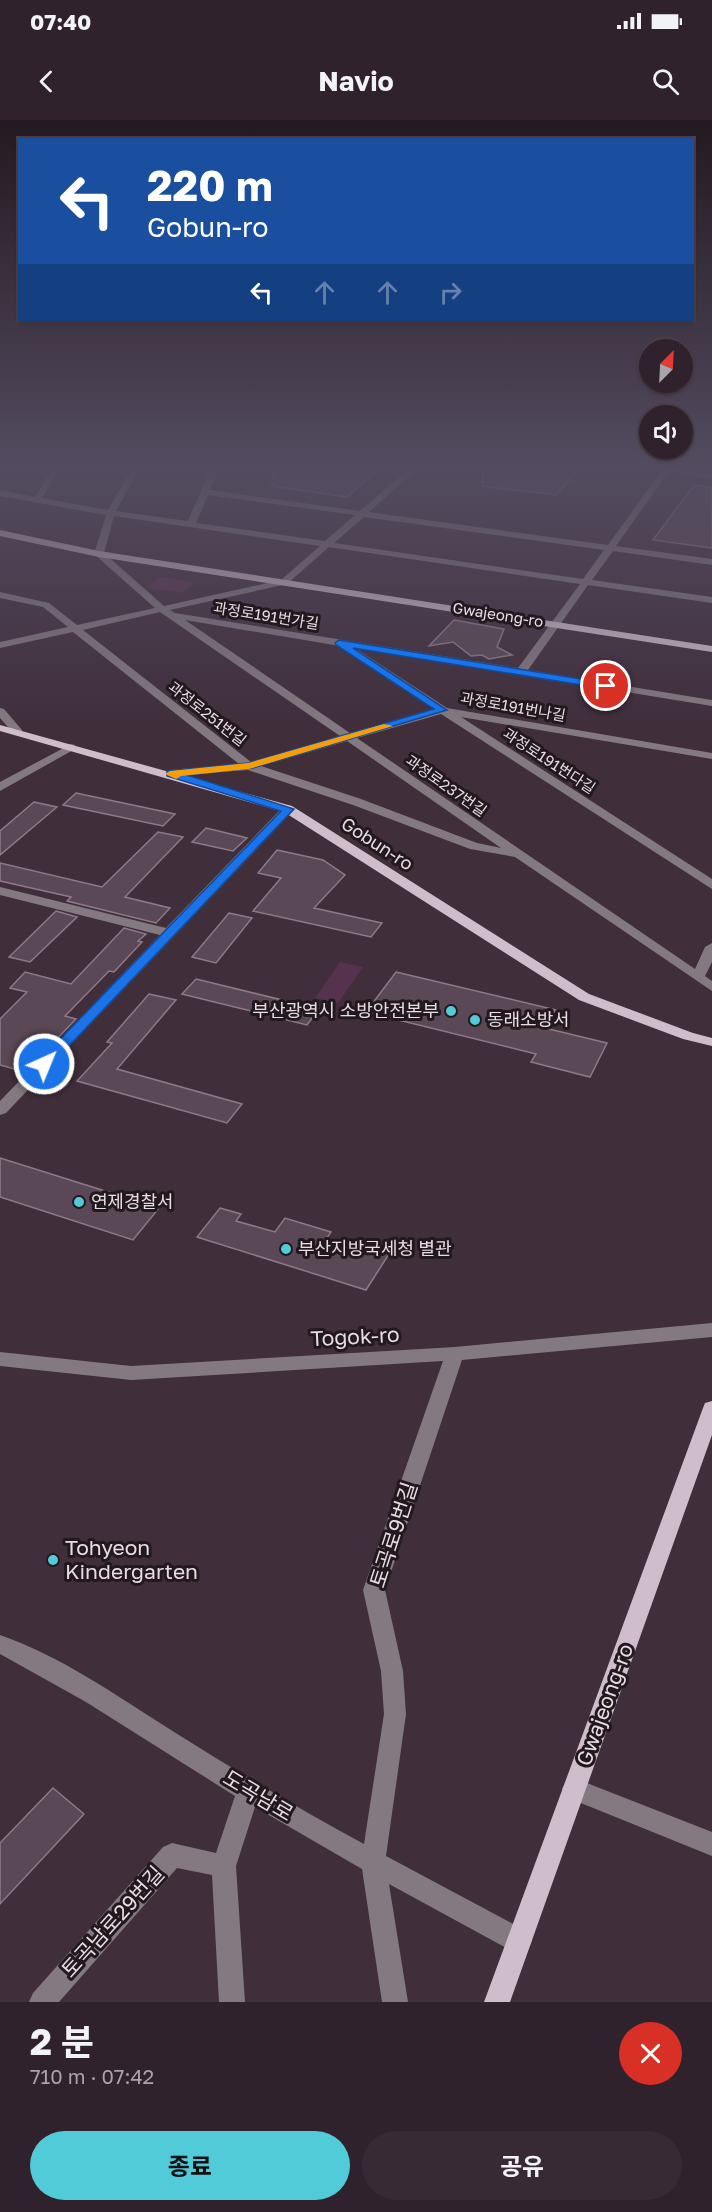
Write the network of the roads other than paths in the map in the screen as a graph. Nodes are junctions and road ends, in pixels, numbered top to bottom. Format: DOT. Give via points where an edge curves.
graph roads {
  1 [pos="89,552"];
  2 [pos="320,552"];
  3 [pos="382,552"];
  4 [pos="609,552"];
  5 [pos="639,552"];
  6 [pos="99,554"];
  7 [pos="712,562"];
  8 [pos="284,582"];
  9 [pos="586,582"];
  10 [pos="0,595"];
  11 [pos="712,600"];
  12 [pos="167,612"];
  13 [pos="555,624"];
  14 [pos="73,629"];
  15 [pos="339,643"];
  16 [pos="0,645"];
  17 [pos="712,648"];
  18 [pos="520,672"];
  19 [pos="712,703"];
  20 [pos="442,710"];
  21 [pos="0,711"];
  22 [pos="0,728"];
  23 [pos="18,732"];
  24 [pos="348,737"];
  25 [pos="71,747"];
  26 [pos="712,756"];
  27 [pos="249,766"];
  28 [pos="170,774"];
  29 [pos="0,787"];
  30 [pos="288,809"];
  31 [pos="520,855"];
  32 [pos="712,885"];
  33 [pos="0,891"];
  34 [pos="170,933"];
  35 [pos="712,947"];
  36 [pos="698,977"];
  37 [pos="712,987"];
  38 [pos="712,1042"];
  39 [pos="0,1110"];
  40 [pos="712,1330"];
  41 [pos="455,1354"];
  42 [pos="0,1359"];
  43 [pos="712,1408"];
  44 [pos="0,1644"];
  45 [pos="574,1789"];
  46 [pos="248,1791"];
  47 [pos="712,1844"];
  48 [pos="373,1863"];
  49 [pos="224,1866"];
  50 [pos="519,1941"];
  51 [pos="42,2002"];
  52 [pos="232,2002"];
  53 [pos="395,2002"];
  54 [pos="497,2002"];
  1 -- 6 [label="main road, Gwajeong-ro"];
  2 -- 8 [label="street"];
  3 -- 9 [label="street"];
  4 -- 9 [label="street"];
  5 -- 7 [label="street"];
  6 -- 8 [label="main road, Gwajeong-ro"];
  6 -- 12 [label="street, 과정로237번길"];
  8 -- 12 [label="street"];
  8 -- 13 [label="main road, Gwajeong-ro"];
  9 -- 11 [label="street"];
  9 -- 13 [label="street"];
  10 -- 14 [label="street, 과정로251번길" via="46,605"];
  12 -- 14 [label="street"];
  12 -- 15 [label="street, 과정로191번가길"];
  12 -- 24 [label="street, 과정로237번길"];
  13 -- 17 [label="main road, Gwajeong-ro"];
  13 -- 18 [label="street"];
  14 -- 16 [label="street"];
  14 -- 27 [label="street, 과정로251번길"];
  15 -- 18 [label="street, 과정로191번가길"];
  15 -- 20 [label="street, 과정로191번다길"];
  18 -- 19 [label="street, 과정로191번가길"];
  20 -- 24 [label="street, 과정로191번나길"];
  20 -- 26 [label="street, 과정로191번나길"];
  20 -- 32 [label="street, 과정로191번다길"];
  21 -- 23 [label="street"];
  22 -- 23 [label="main road, Gobun-ro"];
  23 -- 25 [label="main road, Gobun-ro"];
  24 -- 27 [label="street, 과정로191번나길"];
  24 -- 31 [label="street, 과정로237번길"];
  25 -- 28 [label="main road, Gobun-ro"];
  25 -- 29 [label="street"];
  27 -- 28 [label="street, 과정로191번나길"];
  27 -- 31 [label="street, 과정로251번길" via="474,846"];
  28 -- 30 [label="main road, Gobun-ro"];
  30 -- 34 [label="street"];
  30 -- 38 [label="main road, Gobun-ro" via="584,997"];
  31 -- 36 [label="street, 과정로237번길"];
  33 -- 34 [label="street"];
  34 -- 39 [label="street"];
  35 -- 36 [label="street"];
  36 -- 37 [label="street, 과정로237번길"];
  40 -- 41 [label="street, Togok-ro"];
  41 -- 42 [label="street, Togok-ro" via="131,1373"];
  41 -- 48 [label="street, 토곡로9번길" via="374,1590 392,1671 395,1714"];
  43 -- 45 [label="main road, Gwajeong-ro"];
  44 -- 46 [label="street, 도곡남로" via="43,1664"];
  45 -- 47 [label="street"];
  45 -- 50 [label="main road, Gwajeong-ro"];
  46 -- 48 [label="street, 도곡남로"];
  46 -- 49 [label="street"];
  48 -- 50 [label="street, 도곡남로"];
  48 -- 53 [label="street"];
  49 -- 51 [label="street, 토곡남로29번길" via="172,1855"];
  49 -- 52 [label="street"];
  50 -- 54 [label="main road, Gwajeong-ro"];
}
